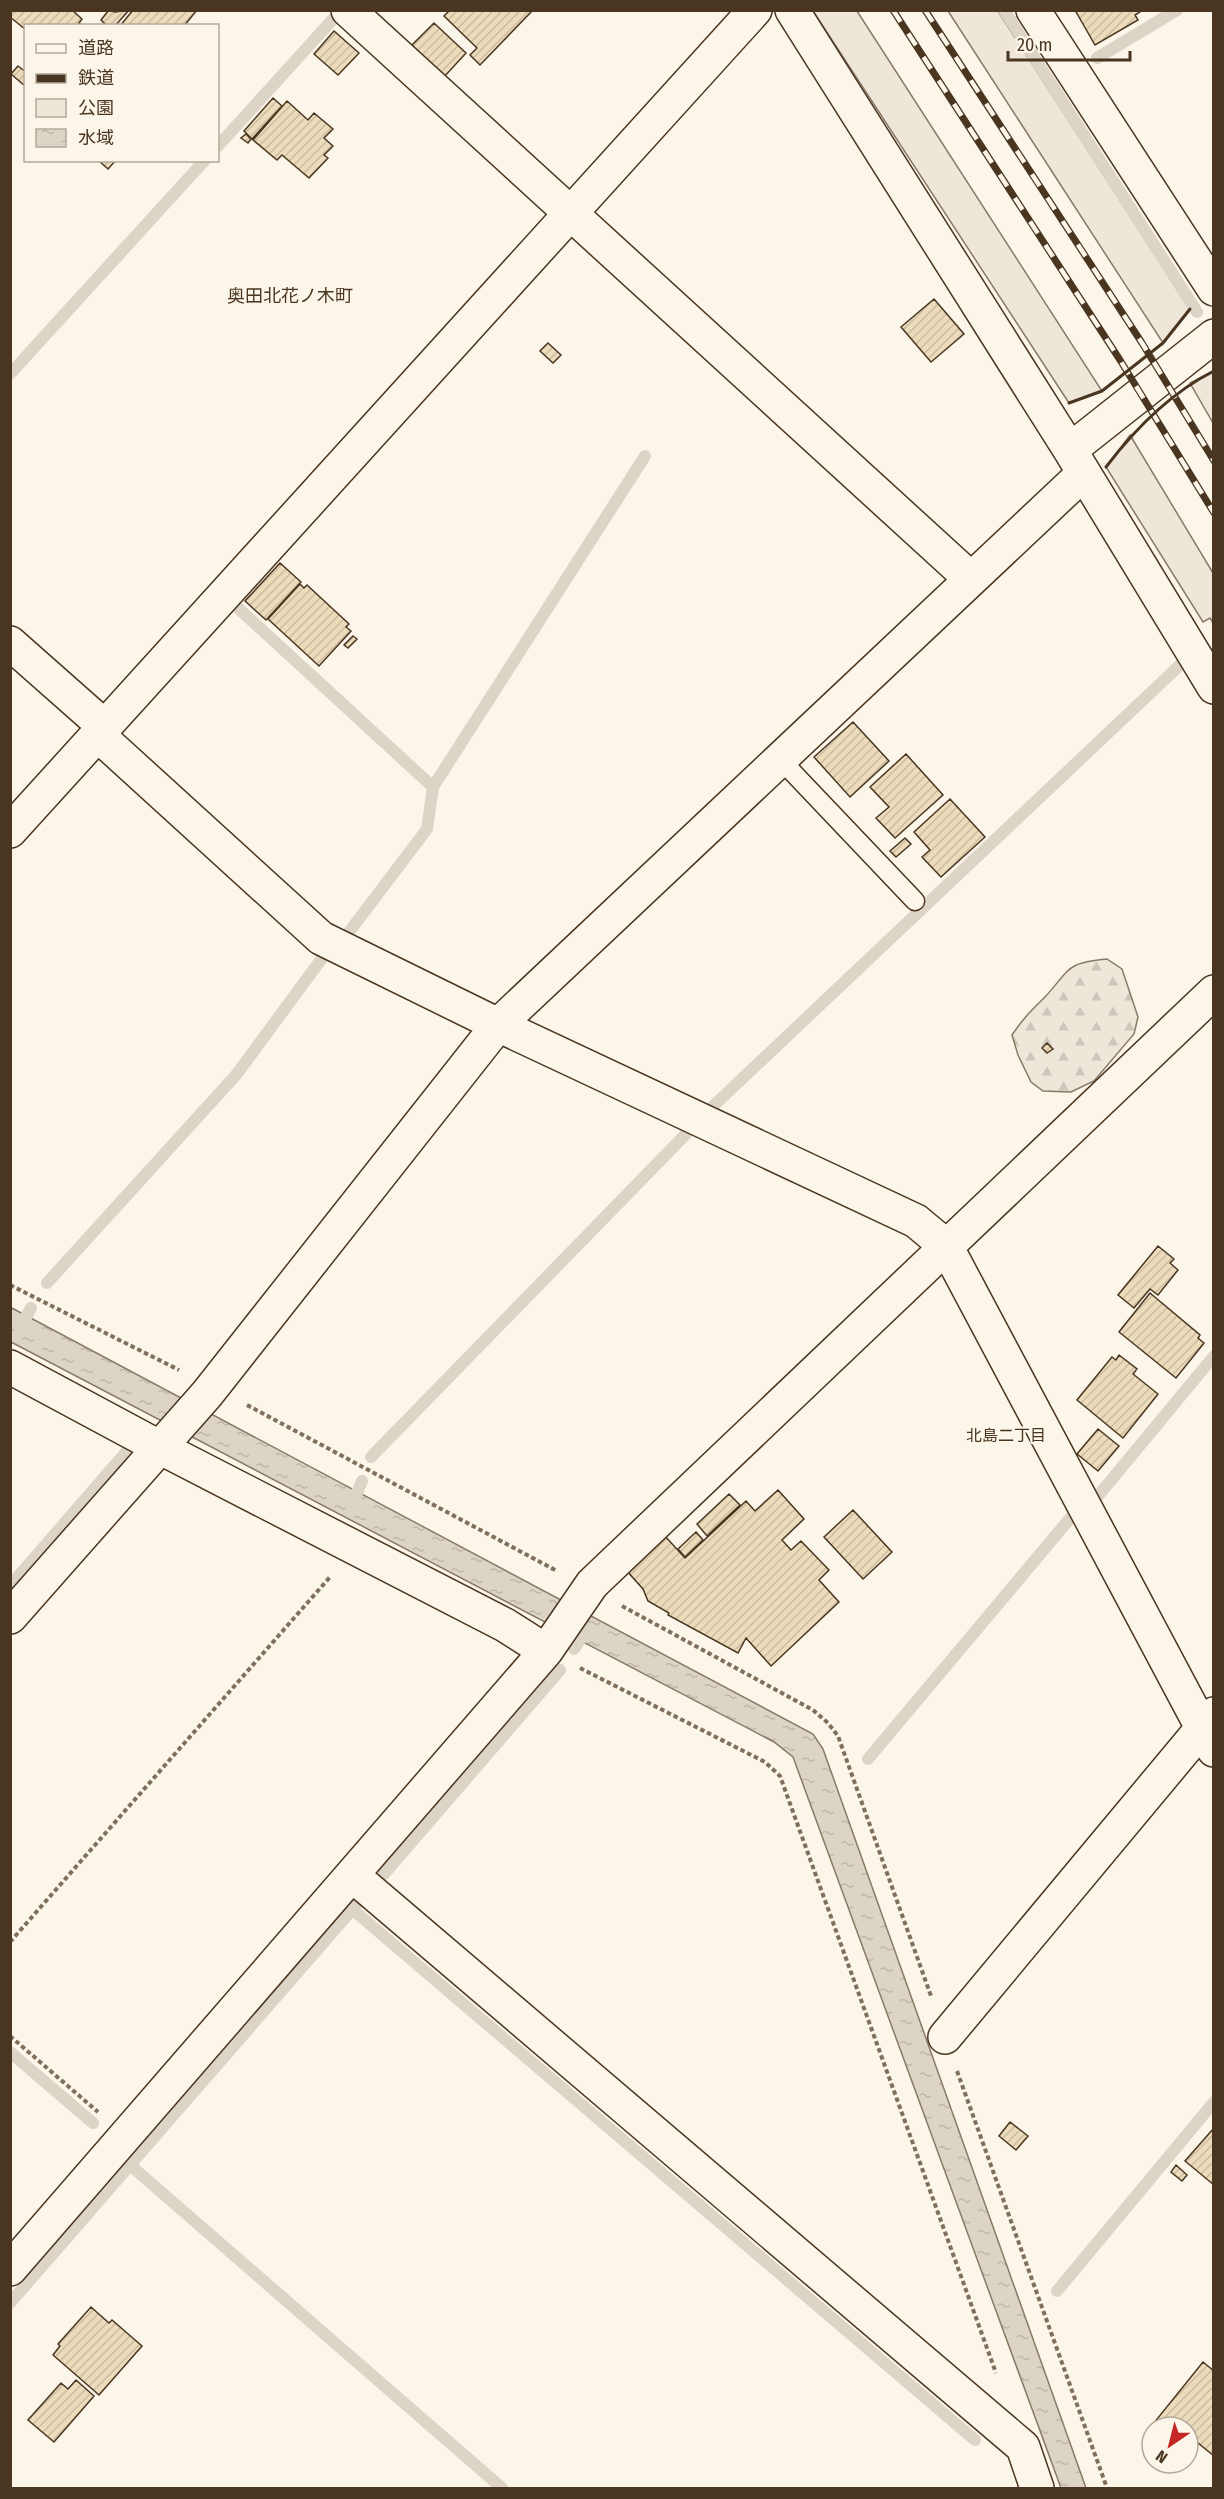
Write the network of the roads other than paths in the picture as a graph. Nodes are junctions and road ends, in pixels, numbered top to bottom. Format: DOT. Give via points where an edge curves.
graph roads {
  1 [pos="348,10"];
  2 [pos="755,10"];
  3 [pos="792,10"];
  4 [pos="1033,10"];
  5 [pos="572,212"];
  6 [pos="1214,289"];
  7 [pos="1214,336"];
  8 [pos="1077,461"];
  9 [pos="971,579"];
  10 [pos="10,643"];
  11 [pos="1214,687"];
  12 [pos="101,731"];
  13 [pos="780,759"];
  14 [pos="10,831"];
  15 [pos="915,901"];
  16 [pos="1214,992"];
  17 [pos="498,1025"];
  18 [pos="946,1246"];
  19 [pos="10,1367"];
  20 [pos="164,1442"];
  21 [pos="10,1617"];
  22 [pos="550,1646"];
  23 [pos="1210,1731"];
  24 [pos="352,1875"];
  25 [pos="945,2037"];
  26 [pos="10,2270"];
  27 [pos="1037,2488"];
  1 -- 5 [label="street"];
  2 -- 5 [label="street"];
  3 -- 8 [label="street"];
  4 -- 6 [label="street"];
  5 -- 9 [label="street"];
  5 -- 12 [label="street"];
  7 -- 8 [label="street"];
  8 -- 9 [label="street"];
  8 -- 11 [label="street"];
  9 -- 13 [label="street"];
  10 -- 12 [label="street"];
  12 -- 14 [label="street"];
  12 -- 17 [label="street" via="321,938"];
  13 -- 15 [label="lane"];
  13 -- 17 [label="street"];
  16 -- 18 [label="street"];
  17 -- 18 [label="street" via="916,1221"];
  17 -- 20 [label="street" via="210,1390"];
  18 -- 22 [label="street" via="588,1590"];
  18 -- 23 [label="street"];
  19 -- 20 [label="street"];
  20 -- 21 [label="street"];
  20 -- 22 [label="street" via="355,1548"];
  22 -- 24 [label="street"];
  23 -- 25 [label="street"];
  24 -- 26 [label="street"];
  24 -- 27 [label="street" via="1023,2447"];
}
